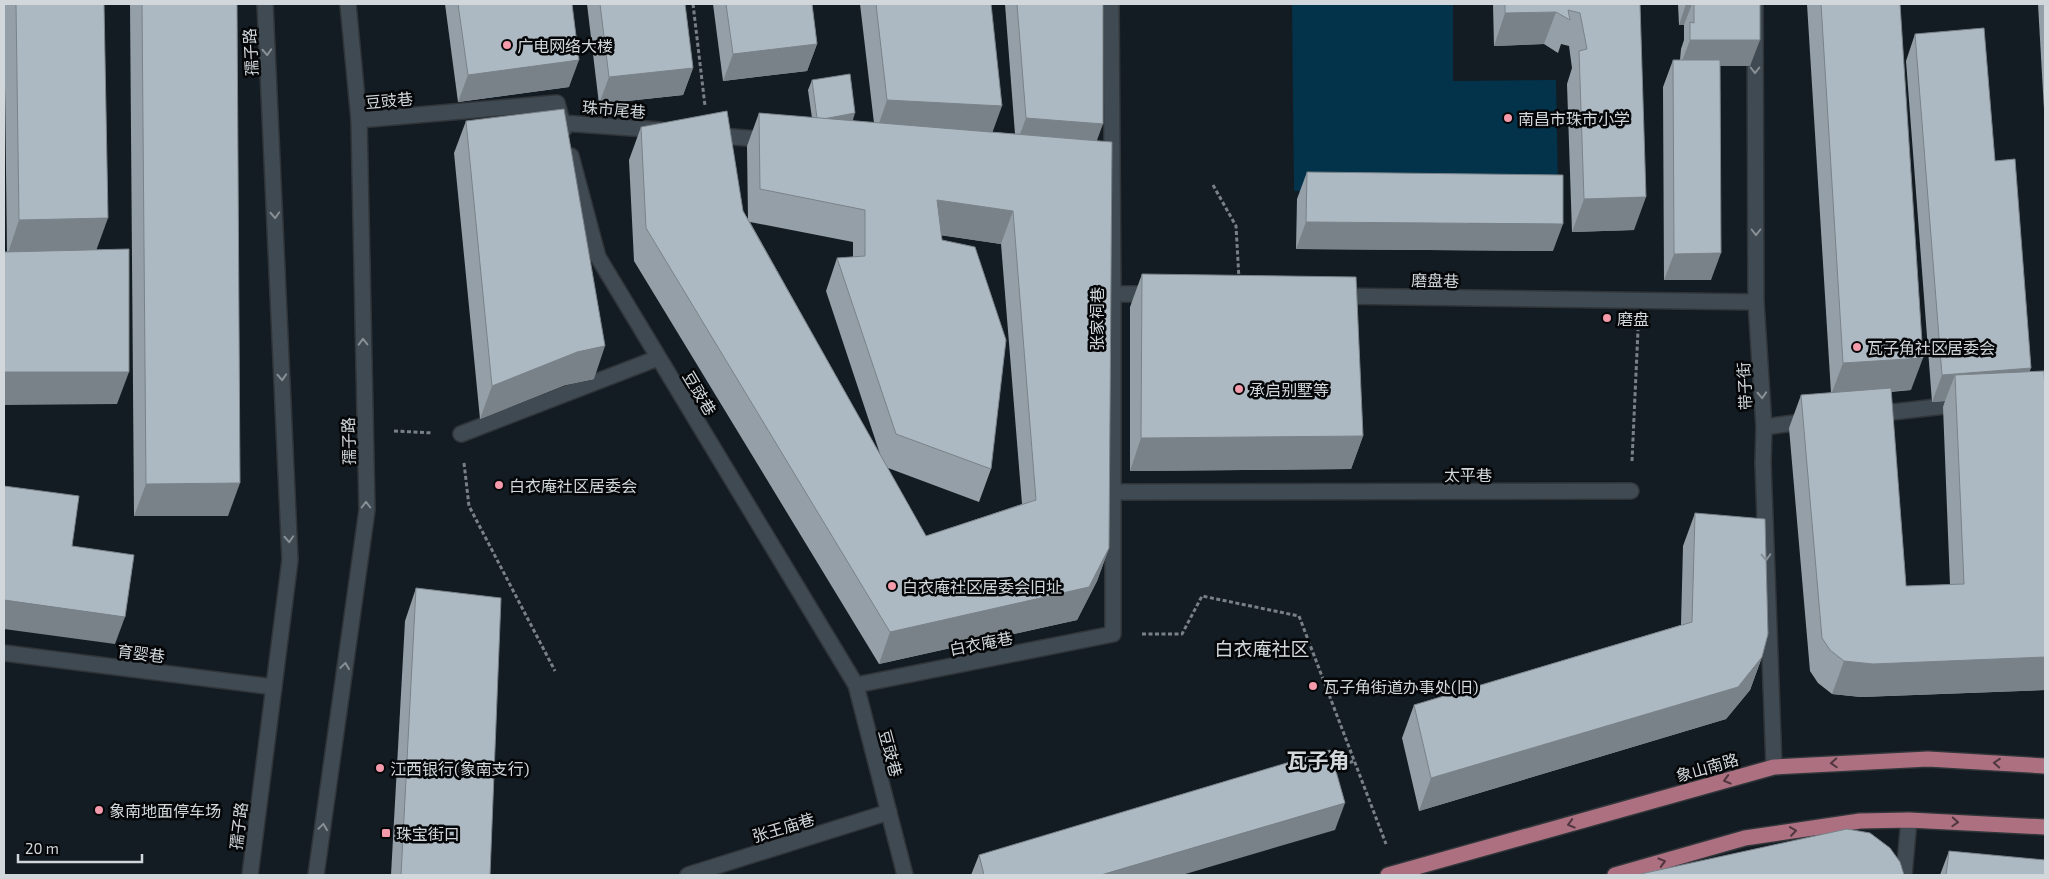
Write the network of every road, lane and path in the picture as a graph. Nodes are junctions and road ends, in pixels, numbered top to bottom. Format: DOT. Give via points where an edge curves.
graph roads {
  1 [pos="265,4"];
  2 [pos="348,4"];
  3 [pos="693,4"];
  4 [pos="1111,4"];
  5 [pos="1755,4"];
  6 [pos="359,120"];
  7 [pos="562,122"];
  8 [pos="679,132"];
  9 [pos="703,134"];
  10 [pos="787,141"];
  11 [pos="1093,166"];
  12 [pos="1112,168"];
  13 [pos="1213,185"];
  14 [pos="1240,285"];
  15 [pos="1113,294"];
  16 [pos="1172,294"];
  17 [pos="1320,296"];
  18 [pos="1639,300"];
  19 [pos="1756,302"];
  20 [pos="658,358"];
  21 [pos="1977,402"];
  22 [pos="1861,416"];
  23 [pos="1822,420"];
  24 [pos="1764,427"];
  25 [pos="365,429"];
  26 [pos="461,434"];
  27 [pos="1113,492"];
  28 [pos="1631,492"];
  29 [pos="1113,634"];
  30 [pos="4,653"];
  31 [pos="555,670"];
  32 [pos="856,685"];
  33 [pos="274,687"];
  34 [pos="1354,761"];
  35 [pos="1774,766"];
  36 [pos="2045,766"];
  37 [pos="1326,770"];
  38 [pos="889,812"];
  39 [pos="1909,820"];
  40 [pos="2045,827"];
  41 [pos="1392,874"];
  42 [pos="250,875"];
  43 [pos="316,875"];
  44 [pos="688,875"];
  45 [pos="905,875"];
  46 [pos="1615,875"];
  47 [pos="1904,875"];
  1 -- 33 [label="main road, 孺子路, one-way" via="290,560"];
  2 -- 6 [label="main road, 孺子路"];
  3 -- 9 [label="path"];
  4 -- 12 [label="main road, 张家祠巷"];
  5 -- 19 [label="main road, 带子街, one-way"];
  6 -- 7 [label="main road, 豆豉巷" via="557,103"];
  25 -- 6 [label="main road, 孺子路, one-way"];
  7 -- 8 [label="main road, 珠市尾巷"];
  7 -- 20 [label="main road, 豆豉巷" via="598,257"];
  9 -- 10 [label="main road"];
  11 -- 12 [label="main road"];
  12 -- 15 [label="main road, 张家祠巷"];
  13 -- 14 [label="path" via="1236,226"];
  15 -- 16 [label="main road"];
  15 -- 27 [label="main road, 张家祠巷"];
  17 -- 18 [label="main road, 磨盘巷"];
  18 -- 19 [label="main road, 磨盘巷"];
  18 -- 28 [label="path"];
  19 -- 24 [label="main road, 带子街, one-way"];
  20 -- 26 [label="main road"];
  20 -- 32 [label="main road, 豆豉巷"];
  21 -- 22 [label="main road"];
  23 -- 24 [label="main road"];
  24 -- 35 [label="main road, 带子街, one-way"];
  25 -- 26 [label="path"];
  43 -- 25 [label="main road, 孺子路, one-way" via="367,510"];
  26 -- 31 [label="path" via="469,506"];
  27 -- 28 [label="main road, 太平巷"];
  27 -- 29 [label="main road, 张家祠巷"];
  29 -- 32 [label="main road, 白衣庵巷"];
  29 -- 34 [label="path" via="1182,634 1202,596 1300,616"];
  30 -- 33 [label="main road, 育婴巷"];
  32 -- 38 [label="main road, 豆豉巷"];
  33 -- 42 [label="main road, 孺子路"];
  34 -- 37 [label="path"];
  34 -- 41 [label="path"];
  36 -- 35 [label="main road, 象山南路, one-way" via="1928,759"];
  35 -- 41 [label="main road, 象山南路, one-way"];
  38 -- 44 [label="main road, 张王庙巷"];
  38 -- 45 [label="main road, 豆豉巷"];
  39 -- 40 [label="main road, one-way"];
  46 -- 39 [label="main road, one-way" via="1745,838 1860,821"];
  39 -- 47 [label="main road"];
}
